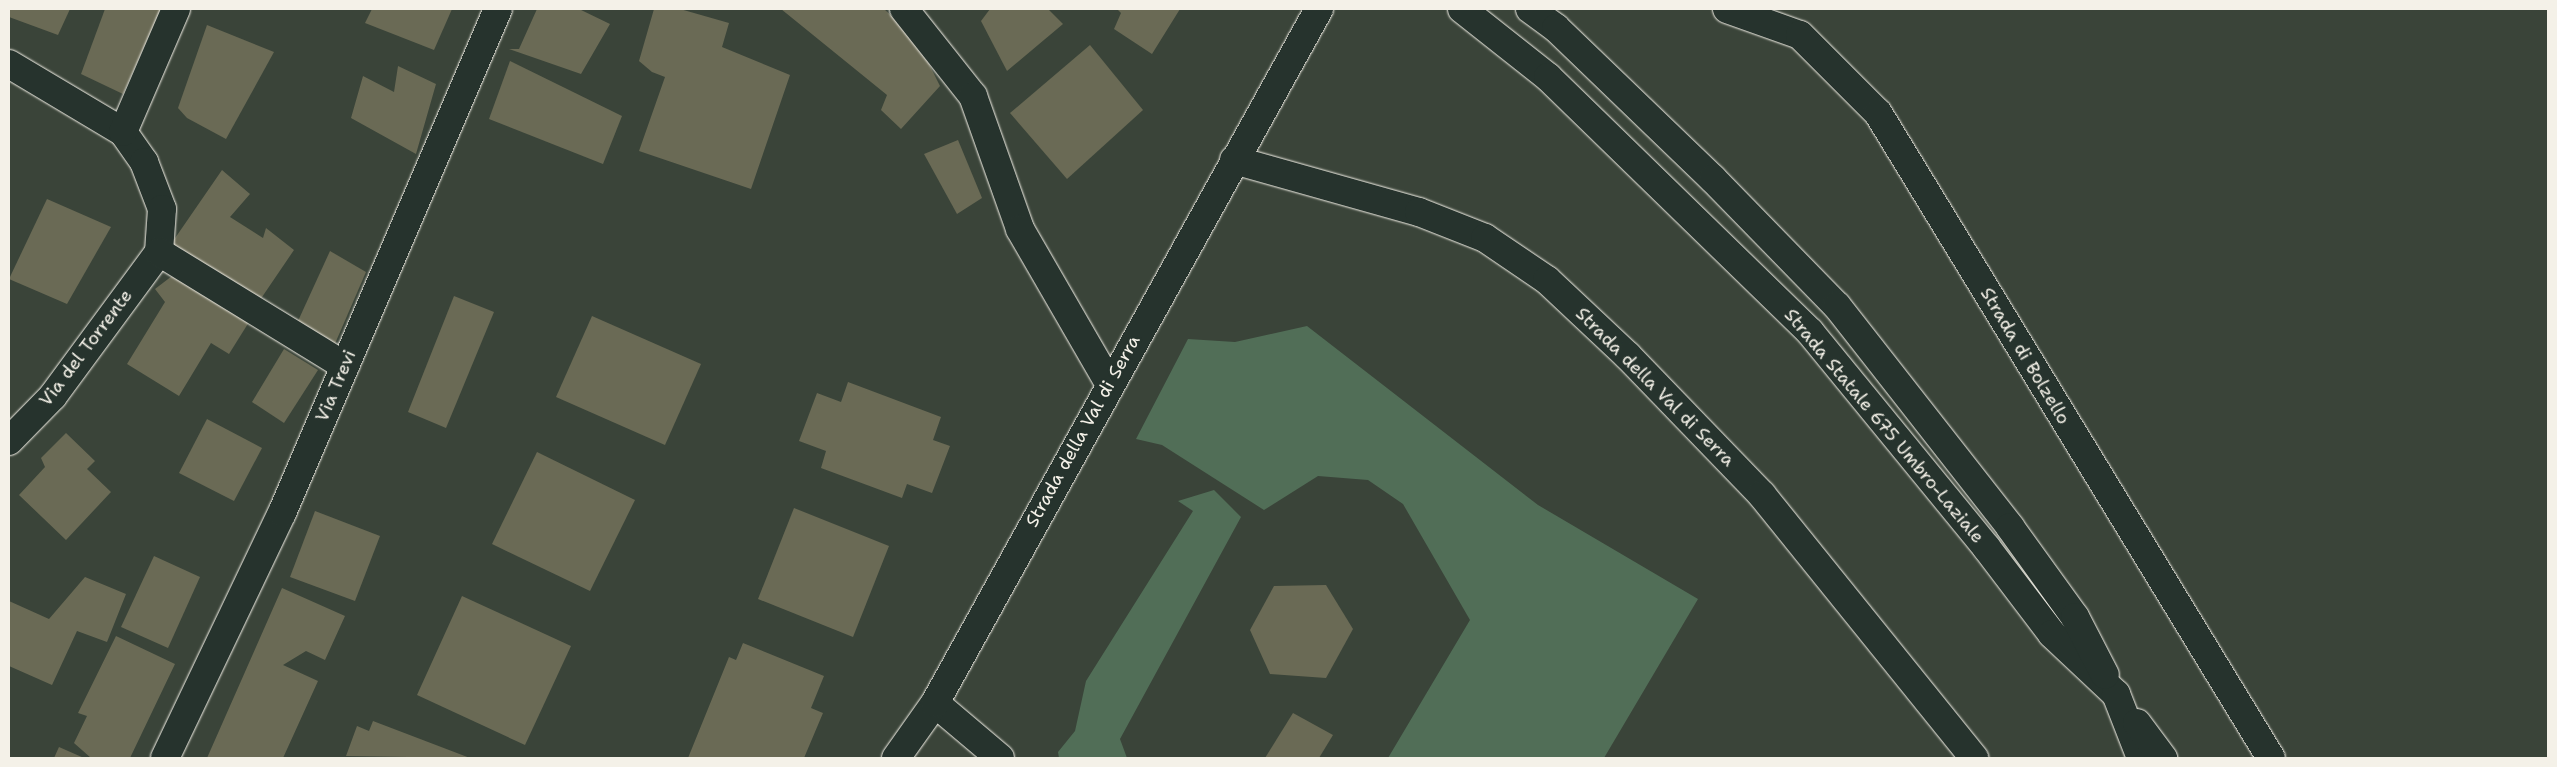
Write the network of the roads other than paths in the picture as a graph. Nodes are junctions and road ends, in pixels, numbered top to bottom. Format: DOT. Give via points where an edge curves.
graph roads {
  1 [pos="176,9"];
  2 [pos="498,9"];
  3 [pos="904,9"];
  4 [pos="1319,9"];
  5 [pos="1462,9"];
  6 [pos="1530,9"];
  7 [pos="1727,9"];
  8 [pos="9,64"];
  9 [pos="123,132"];
  10 [pos="1234,160"];
  11 [pos="159,252"];
  12 [pos="344,366"];
  13 [pos="1109,383"];
  14 [pos="9,441"];
  15 [pos="2116,694"];
  16 [pos="935,703"];
  17 [pos="165,758"];
  18 [pos="896,758"];
  19 [pos="1000,758"];
  20 [pos="1974,758"];
  21 [pos="2141,758"];
  22 [pos="2163,758"];
  23 [pos="2270,758"];
  1 -- 9 [label="main road"];
  2 -- 12 [label="main road, Via Trevi"];
  3 -- 13 [label="main road" via="973,96 1020,229"];
  4 -- 10 [label="main road, Strada della Val di Serra"];
  5 -- 15 [label="main road, Strada Statale 675 Umbro-Laziale" via="1548,77 1810,332 1986,546 2052,634"];
  6 -- 15 [label="main road, Strada Statale 675 Umbro-Laziale" via="1556,28 1713,179 1836,306 2004,519 2075,618"];
  7 -- 23 [label="main road, Strada di Bolzello" via="1800,36 1878,113"];
  8 -- 9 [label="main road"];
  9 -- 11 [label="main road" via="144,162 162,209"];
  10 -- 13 [label="main road, Strada della Val di Serra"];
  10 -- 20 [label="main road, Strada della Val di Serra" via="1418,212 1485,238 1547,280 1628,356 1762,495"];
  11 -- 12 [label="main road"];
  11 -- 14 [label="main road, Via del Torrente" via="53,396"];
  12 -- 17 [label="main road, Via Trevi" via="282,513"];
  13 -- 16 [label="main road, Strada della Val di Serra"];
  15 -- 21 [label="main road"];
  15 -- 22 [label="main road, Strada Statale 675 Umbro-Laziale"];
  16 -- 18 [label="main road, Strada della Val di Serra"];
  16 -- 19 [label="main road"];
}
